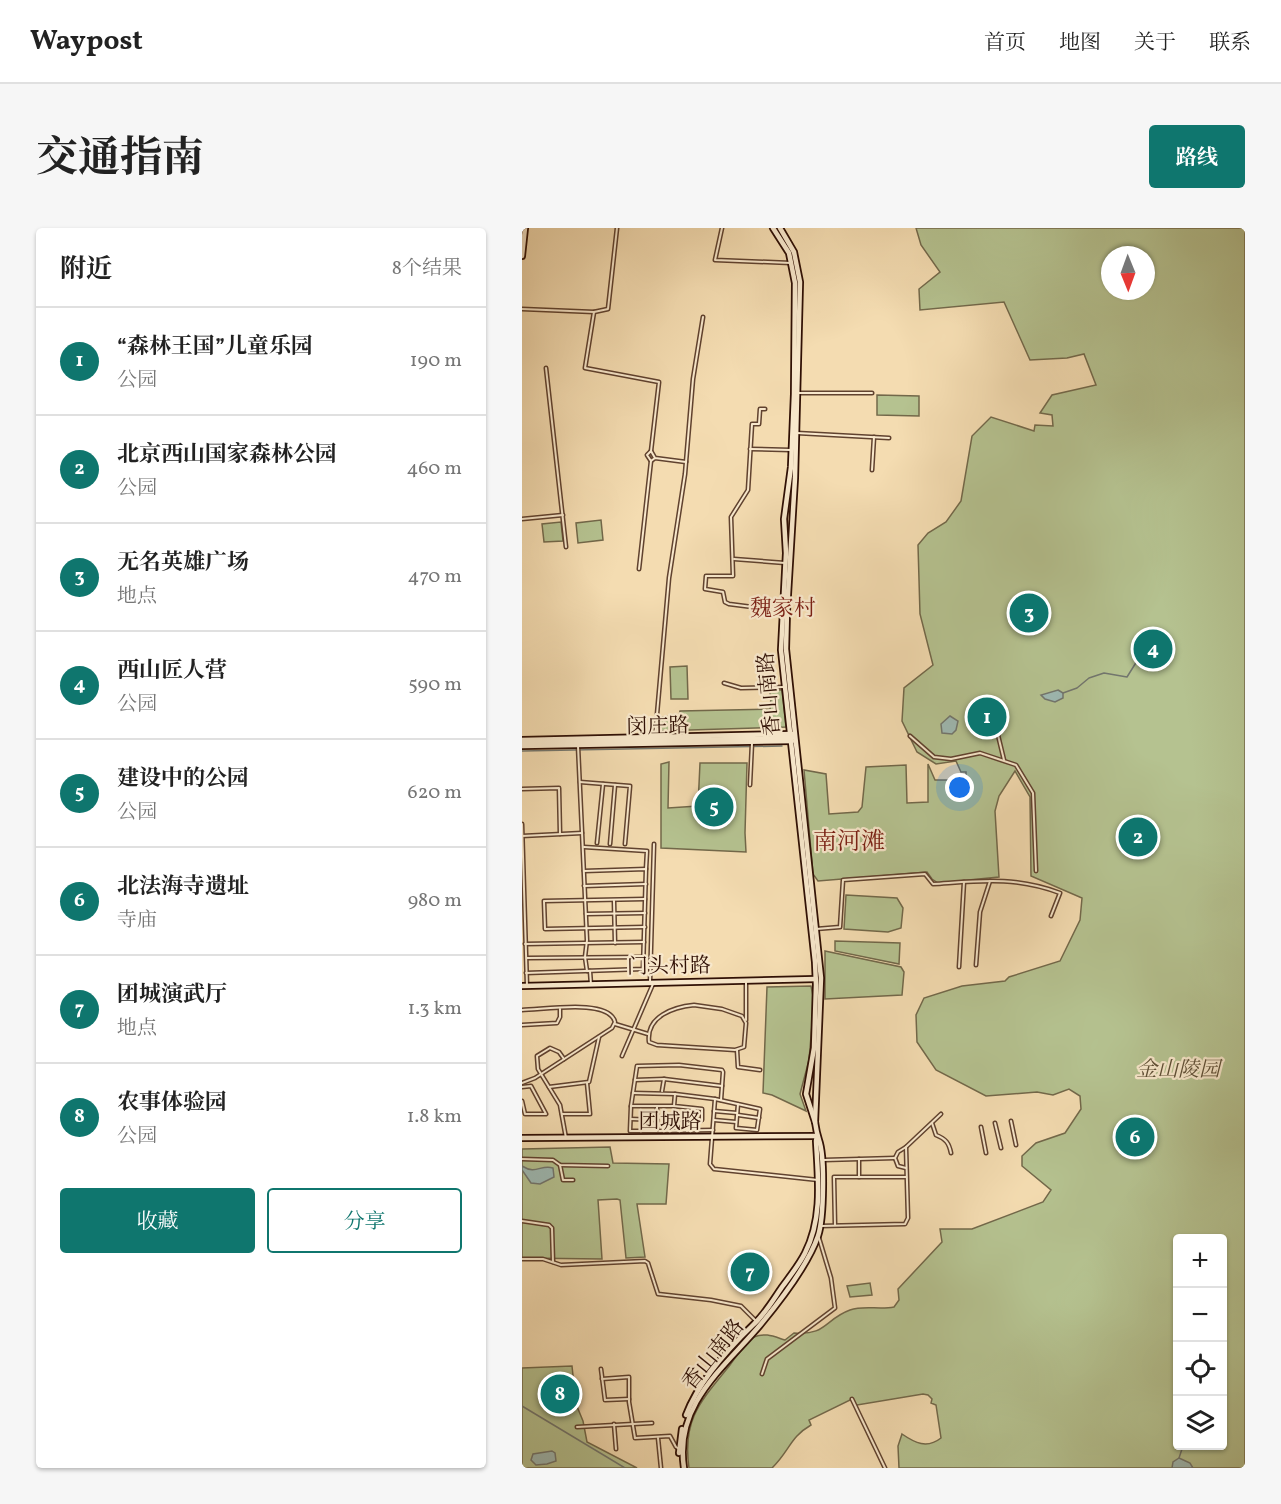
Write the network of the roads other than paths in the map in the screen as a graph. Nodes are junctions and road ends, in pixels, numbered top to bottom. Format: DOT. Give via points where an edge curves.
graph roads {
  1 [pos="525,228"];
  2 [pos="617,228"];
  3 [pos="722,228"];
  4 [pos="773,228"];
  5 [pos="780,228"];
  6 [pos="522,256"];
  7 [pos="794,263"];
  8 [pos="522,309"];
  9 [pos="594,312"];
  10 [pos="703,317"];
  11 [pos="546,368"];
  12 [pos="798,393"];
  13 [pos="872,393"];
  14 [pos="765,408"];
  15 [pos="796,434"];
  16 [pos="874,437"];
  17 [pos="889,438"];
  18 [pos="750,449"];
  19 [pos="791,450"];
  20 [pos="651,451"];
  21 [pos="655,458"];
  22 [pos="651,461"];
  23 [pos="686,462"];
  24 [pos="872,470"];
  25 [pos="563,515"];
  26 [pos="522,519"];
  27 [pos="566,547"];
  28 [pos="734,559"];
  29 [pos="785,563"];
  30 [pos="639,569"];
  31 [pos="784,611"];
  32 [pos="724,683"];
  33 [pos="785,687"];
  34 [pos="997,731"];
  35 [pos="655,736"];
  36 [pos="792,736"];
  37 [pos="910,736"];
  38 [pos="752,740"];
  39 [pos="522,741"];
  40 [pos="578,745"];
  41 [pos="1004,760"];
  42 [pos="580,782"];
  43 [pos="603,784"];
  44 [pos="615,785"];
  45 [pos="750,785"];
  46 [pos="522,789"];
  47 [pos="522,824"];
  48 [pos="582,833"];
  49 [pos="560,834"];
  50 [pos="522,836"];
  51 [pos="597,843"];
  52 [pos="610,844"];
  53 [pos="625,844"];
  54 [pos="654,844"];
  55 [pos="583,847"];
  56 [pos="646,869"];
  57 [pos="584,871"];
  58 [pos="1036,871"];
  59 [pos="990,881"];
  60 [pos="964,882"];
  61 [pos="646,884"];
  62 [pos="584,886"];
  63 [pos="646,899"];
  64 [pos="585,900"];
  65 [pos="614,900"];
  66 [pos="523,913"];
  67 [pos="645,913"];
  68 [pos="586,914"];
  69 [pos="615,914"];
  70 [pos="1051,916"];
  71 [pos="523,925"];
  72 [pos="645,927"];
  73 [pos="586,928"];
  74 [pos="615,928"];
  75 [pos="816,929"];
  76 [pos="524,938"];
  77 [pos="644,942"];
  78 [pos="585,943"];
  79 [pos="615,943"];
  80 [pos="525,944"];
  81 [pos="524,953"];
  82 [pos="587,957"];
  83 [pos="644,957"];
  84 [pos="526,958"];
  85 [pos="976,965"];
  86 [pos="524,967"];
  87 [pos="959,967"];
  88 [pos="590,971"];
  89 [pos="526,973"];
  90 [pos="816,979"];
  91 [pos="522,981"];
  92 [pos="746,982"];
  93 [pos="652,983"];
  94 [pos="525,984"];
  95 [pos="591,985"];
  96 [pos="560,1009"];
  97 [pos="522,1010"];
  98 [pos="746,1023"];
  99 [pos="615,1024"];
  100 [pos="522,1025"];
  101 [pos="632,1029"];
  102 [pos="648,1034"];
  103 [pos="600,1036"];
  104 [pos="737,1050"];
  105 [pos="622,1056"];
  106 [pos="564,1059"];
  107 [pos="760,1070"];
  108 [pos="541,1074"];
  109 [pos="664,1079"];
  110 [pos="635,1080"];
  111 [pos="587,1083"];
  112 [pos="522,1085"];
  113 [pos="722,1086"];
  114 [pos="549,1087"];
  115 [pos="662,1092"];
  116 [pos="633,1093"];
  117 [pos="675,1094"];
  118 [pos="715,1099"];
  119 [pos="721,1100"];
  120 [pos="522,1101"];
  121 [pos="738,1104"];
  122 [pos="631,1106"];
  123 [pos="657,1106"];
  124 [pos="674,1106"];
  125 [pos="714,1111"];
  126 [pos="562,1114"];
  127 [pos="737,1114"];
  128 [pos="941,1114"];
  129 [pos="759,1118"];
  130 [pos="631,1119"];
  131 [pos="670,1119"];
  132 [pos="657,1120"];
  133 [pos="687,1120"];
  134 [pos="714,1120"];
  135 [pos="1011,1121"];
  136 [pos="736,1122"];
  137 [pos="815,1122"];
  138 [pos="932,1123"];
  139 [pos="995,1123"];
  140 [pos="981,1127"];
  141 [pos="713,1130"];
  142 [pos="657,1131"];
  143 [pos="687,1131"];
  144 [pos="817,1137"];
  145 [pos="522,1138"];
  146 [pos="566,1138"];
  147 [pos="712,1138"];
  148 [pos="1016,1145"];
  149 [pos="906,1146"];
  150 [pos="1001,1148"];
  151 [pos="951,1153"];
  152 [pos="987,1153"];
  153 [pos="522,1158"];
  154 [pos="895,1158"];
  155 [pos="859,1159"];
  156 [pos="821,1160"];
  157 [pos="560,1165"];
  158 [pos="608,1166"];
  159 [pos="906,1168"];
  160 [pos="859,1177"];
  161 [pos="906,1177"];
  162 [pos="573,1180"];
  163 [pos="818,1180"];
  164 [pos="522,1221"];
  165 [pos="835,1225"];
  166 [pos="820,1226"];
  167 [pos="818,1236"];
  168 [pos="522,1259"];
  169 [pos="553,1262"];
  170 [pos="758,1323"];
  171 [pos="601,1369"];
  172 [pos="762,1374"];
  173 [pos="603,1379"];
  174 [pos="629,1399"];
  175 [pos="852,1399"];
  176 [pos="652,1423"];
  177 [pos="614,1424"];
  178 [pos="632,1424"];
  179 [pos="577,1427"];
  180 [pos="658,1437"];
  181 [pos="616,1449"];
  182 [pos="679,1449"];
  183 [pos="661,1468"];
  184 [pos="682,1468"];
  185 [pos="885,1468"];
  1 -- 6 [label="main road"];
  2 -- 9 [label="street" via="608,309"];
  3 -- 7 [label="street" via="715,260"];
  4 -- 7 [label="main road, 香山南路"];
  5 -- 7 [label="main road, 香山南路"];
  7 -- 12 [label="main road, 香山南路" via="801,289"];
  7 -- 19 [label="main road, 香山南路"];
  8 -- 9 [label="street"];
  9 -- 20 [label="street" via="585,368 659,381"];
  10 -- 23 [label="street"];
  11 -- 25 [label="street"];
  12 -- 13 [label="street"];
  12 -- 15 [label="main road, 香山南路"];
  14 -- 18 [label="street" via="760,409 759,424 752,424"];
  15 -- 16 [label="street"];
  15 -- 31 [label="main road, 香山南路"];
  16 -- 17 [label="street"];
  16 -- 24 [label="street"];
  18 -- 19 [label="street"];
  18 -- 28 [label="street" via="748,490 731,517"];
  19 -- 29 [label="main road, 香山南路" via="784,519"];
  20 -- 21 [label="street"];
  20 -- 22 [label="street" via="647,455"];
  21 -- 22 [label="street"];
  21 -- 23 [label="street"];
  22 -- 30 [label="street"];
  23 -- 35 [label="street" via="669,578"];
  25 -- 26 [label="street"];
  25 -- 27 [label="street"];
  28 -- 29 [label="street"];
  28 -- 31 [label="street" via="733,576 706,576 705,590 723,592 729,604"];
  29 -- 31 [label="main road, 香山南路"];
  31 -- 33 [label="main road, 香山南路" via="781,650"];
  31 -- 36 [label="main road, 香山南路"];
  32 -- 33 [label="street" via="741,688"];
  33 -- 36 [label="main road, 香山南路"];
  34 -- 41 [label="street"];
  35 -- 36 [label="main road, 闵庄路"];
  35 -- 39 [label="main road, 闵庄路"];
  36 -- 38 [label="main road, 闵庄路"];
  36 -- 75 [label="main road, 香山南路"];
  36 -- 90 [label="main road, 香山南路"];
  37 -- 41 [label="street" via="934,758 980,753"];
  38 -- 39 [label="main road, 闵庄路"];
  38 -- 40 [label="main road, 闵庄路"];
  38 -- 45 [label="street"];
  39 -- 40 [label="main road, 闵庄路"];
  40 -- 42 [label="street"];
  41 -- 58 [label="street" via="1020,768 1033,793"];
  42 -- 43 [label="street"];
  42 -- 48 [label="street"];
  43 -- 44 [label="street"];
  43 -- 51 [label="street"];
  44 -- 52 [label="street"];
  44 -- 53 [label="street" via="630,786"];
  46 -- 49 [label="street" via="559,788"];
  47 -- 50 [label="street"];
  48 -- 49 [label="street"];
  48 -- 55 [label="street"];
  49 -- 50 [label="street"];
  50 -- 66 [label="street"];
  54 -- 93 [label="street"];
  55 -- 56 [label="street" via="647,851"];
  55 -- 57 [label="street"];
  56 -- 57 [label="street"];
  56 -- 61 [label="street"];
  57 -- 62 [label="street"];
  59 -- 60 [label="street"];
  59 -- 70 [label="street" via="1035,884 1060,893"];
  59 -- 85 [label="street" via="980,912"];
  60 -- 75 [label="street" via="933,884 925,874 843,880 840,927"];
  60 -- 87 [label="street"];
  61 -- 62 [label="street"];
  61 -- 63 [label="street"];
  62 -- 64 [label="street"];
  63 -- 65 [label="street"];
  63 -- 67 [label="street"];
  64 -- 65 [label="street"];
  64 -- 68 [label="street"];
  64 -- 73 [label="street" via="544,900 545,929"];
  65 -- 69 [label="street"];
  66 -- 71 [label="street"];
  67 -- 69 [label="street"];
  67 -- 72 [label="street"];
  68 -- 69 [label="street"];
  68 -- 73 [label="street"];
  69 -- 74 [label="street"];
  71 -- 76 [label="street"];
  72 -- 74 [label="street"];
  72 -- 77 [label="street"];
  73 -- 74 [label="street"];
  73 -- 78 [label="street"];
  74 -- 79 [label="street"];
  75 -- 137 [label="main road, 香山南路" via="821,993"];
  76 -- 80 [label="street"];
  77 -- 79 [label="street"];
  77 -- 83 [label="street"];
  78 -- 79 [label="street"];
  78 -- 80 [label="street"];
  78 -- 82 [label="street"];
  80 -- 81 [label="street"];
  81 -- 84 [label="street"];
  82 -- 83 [label="street"];
  82 -- 84 [label="street"];
  82 -- 88 [label="street"];
  83 -- 88 [label="street" via="640,970"];
  84 -- 86 [label="street"];
  86 -- 89 [label="street"];
  88 -- 89 [label="street"];
  88 -- 95 [label="street"];
  89 -- 94 [label="street"];
  90 -- 92 [label="main road, 门头村路"];
  90 -- 137 [label="main road, 香山南路" via="814,1048 806,1094"];
  91 -- 94 [label="street"];
  92 -- 93 [label="main road, 门头村路"];
  92 -- 98 [label="street"];
  93 -- 95 [label="main road, 门头村路"];
  93 -- 101 [label="street"];
  94 -- 95 [label="main road, 门头村路"];
  96 -- 97 [label="street"];
  96 -- 99 [label="street" via="601,1009 610,1013"];
  96 -- 100 [label="street" via="557,1023"];
  98 -- 102 [label="street" via="742,1016 730,1011 681,1007 659,1017"];
  98 -- 104 [label="street" via="744,1047"];
  99 -- 101 [label="street"];
  99 -- 103 [label="street"];
  101 -- 102 [label="street"];
  101 -- 105 [label="street"];
  102 -- 104 [label="street" via="649,1042 657,1045"];
  103 -- 106 [label="street"];
  103 -- 111 [label="street"];
  104 -- 107 [label="street" via="738,1067"];
  106 -- 108 [label="street"];
  106 -- 108 [label="street" via="555,1049 541,1052 536,1063"];
  108 -- 112 [label="street"];
  108 -- 114 [label="street"];
  109 -- 110 [label="street"];
  109 -- 113 [label="street"];
  109 -- 115 [label="street"];
  110 -- 113 [label="street" via="637,1066 679,1065 722,1070"];
  110 -- 116 [label="street"];
  111 -- 114 [label="street"];
  111 -- 126 [label="street" via="590,1114"];
  112 -- 120 [label="street" via="531,1086 546,1114 525,1114"];
  113 -- 119 [label="street"];
  114 -- 126 [label="street"];
  115 -- 116 [label="street"];
  115 -- 117 [label="street"];
  116 -- 122 [label="street"];
  117 -- 118 [label="street"];
  117 -- 124 [label="street"];
  118 -- 119 [label="street"];
  118 -- 125 [label="street"];
  119 -- 121 [label="street"];
  121 -- 127 [label="street"];
  121 -- 129 [label="street" via="760,1108"];
  122 -- 123 [label="street"];
  122 -- 130 [label="street"];
  123 -- 124 [label="street"];
  123 -- 132 [label="street"];
  124 -- 133 [label="street" via="702,1109 702,1120"];
  125 -- 127 [label="street"];
  125 -- 134 [label="street"];
  126 -- 146 [label="street"];
  127 -- 129 [label="street"];
  127 -- 136 [label="street"];
  128 -- 138 [label="street"];
  129 -- 136 [label="street" via="757,1130 736,1128"];
  130 -- 132 [label="street"];
  130 -- 142 [label="street" via="630,1131"];
  131 -- 133 [label="street"];
  132 -- 142 [label="street"];
  133 -- 143 [label="street"];
  134 -- 136 [label="street"];
  134 -- 141 [label="street"];
  135 -- 148 [label="street"];
  137 -- 144 [label="main road, 香山南路"];
  138 -- 149 [label="street"];
  138 -- 151 [label="street" via="936,1135 949,1144"];
  139 -- 150 [label="street"];
  140 -- 152 [label="street"];
  141 -- 143 [label="street"];
  141 -- 147 [label="street"];
  142 -- 143 [label="street"];
  144 -- 147 [label="main road, 团城路"];
  144 -- 156 [label="main road, 香山南路"];
  144 -- 163 [label="main road, 香山南路"];
  145 -- 146 [label="main road, 团城路"];
  146 -- 147 [label="main road, 团城路"];
  147 -- 163 [label="street" via="710,1164 714,1169"];
  149 -- 154 [label="street"];
  149 -- 159 [label="street"];
  153 -- 157 [label="street" via="554,1160"];
  154 -- 155 [label="street"];
  154 -- 159 [label="street" via="898,1166"];
  155 -- 156 [label="street"];
  155 -- 160 [label="street"];
  156 -- 166 [label="main road, 香山南路"];
  157 -- 158 [label="street"];
  157 -- 162 [label="street" via="563,1180"];
  159 -- 161 [label="street"];
  160 -- 161 [label="street"];
  160 -- 165 [label="street" via="834,1176"];
  161 -- 165 [label="street" via="905,1224"];
  163 -- 170 [label="main road, 香山南路" via="810,1243"];
  164 -- 169 [label="street" via="552,1228"];
  165 -- 166 [label="street"];
  166 -- 167 [label="main road, 香山南路"];
  167 -- 170 [label="main road, 香山南路" via="809,1257"];
  167 -- 172 [label="street" via="831,1278 835,1308 767,1359"];
  168 -- 169 [label="street"];
  169 -- 170 [label="street" via="561,1265 645,1261 658,1294 741,1306"];
  170 -- 182 [label="main road, 香山南路" via="727,1353 694,1398 684,1419"];
  170 -- 184 [label="main road, 香山南路" via="691,1409 682,1444"];
  171 -- 173 [label="street"];
  173 -- 174 [label="street" via="604,1400"];
  173 -- 174 [label="street" via="629,1377"];
  174 -- 178 [label="street"];
  175 -- 185 [label="street"];
  176 -- 178 [label="street"];
  177 -- 178 [label="street"];
  177 -- 179 [label="street"];
  177 -- 181 [label="street"];
  178 -- 180 [label="street" via="635,1438"];
  180 -- 182 [label="street" via="670,1436"];
  180 -- 183 [label="street"];
  182 -- 184 [label="main road, 香山南路"];
}
